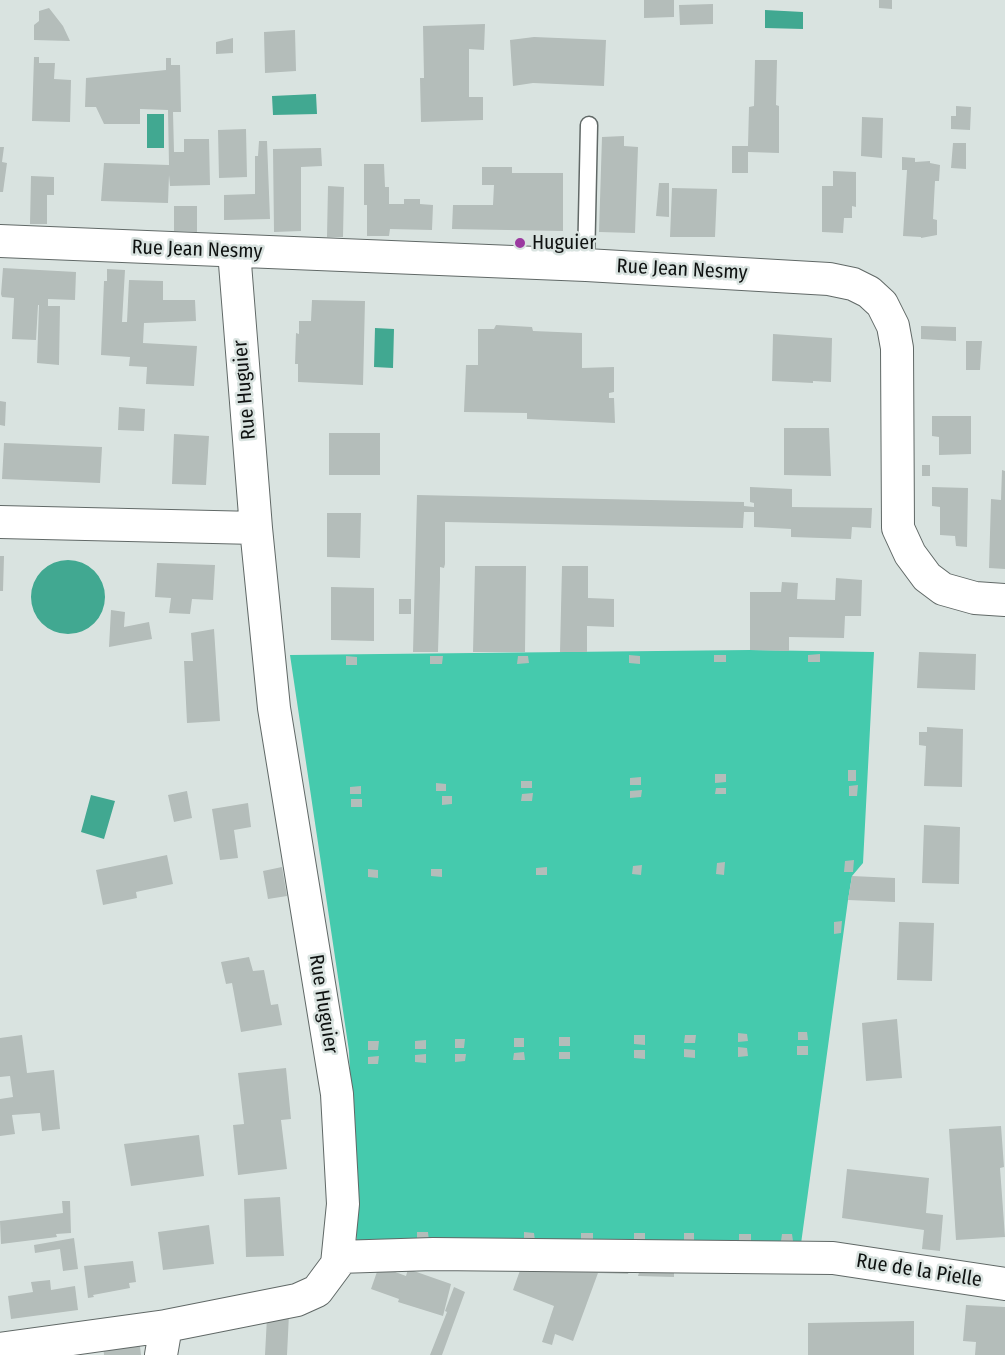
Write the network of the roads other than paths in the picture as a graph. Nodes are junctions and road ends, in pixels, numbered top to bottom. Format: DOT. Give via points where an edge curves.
graph roads {
  1 [pos="589,125"];
  2 [pos="0,241"];
  3 [pos="234,251"];
  4 [pos="586,265"];
  5 [pos="0,522"];
  6 [pos="256,528"];
  7 [pos="1005,600"];
  8 [pos="338,1257"];
  9 [pos="1005,1284"];
  10 [pos="164,1340"];
  11 [pos="0,1349"];
  1 -- 4 [label="lane"];
  2 -- 3 [label="street, Rue Jean Nesmy"];
  3 -- 4 [label="street, Rue Jean Nesmy"];
  3 -- 6 [label="street, Rue Huguier"];
  4 -- 7 [label="street, Rue Jean Nesmy" via="829,279 869,292 882,304 893,326 897,348 898,528 927,577 944,589 975,598"];
  5 -- 6 [label="street"];
  6 -- 8 [label="street, Rue Huguier" via="274,708 337,1094 343,1204"];
  8 -- 9 [label="street, Rue de la Pielle" via="433,1254 833,1258"];
  8 -- 10 [label="street, Rue Huguier" via="338,1263 317,1291"];
  10 -- 11 [label="street, Rue Huguier"];
}
